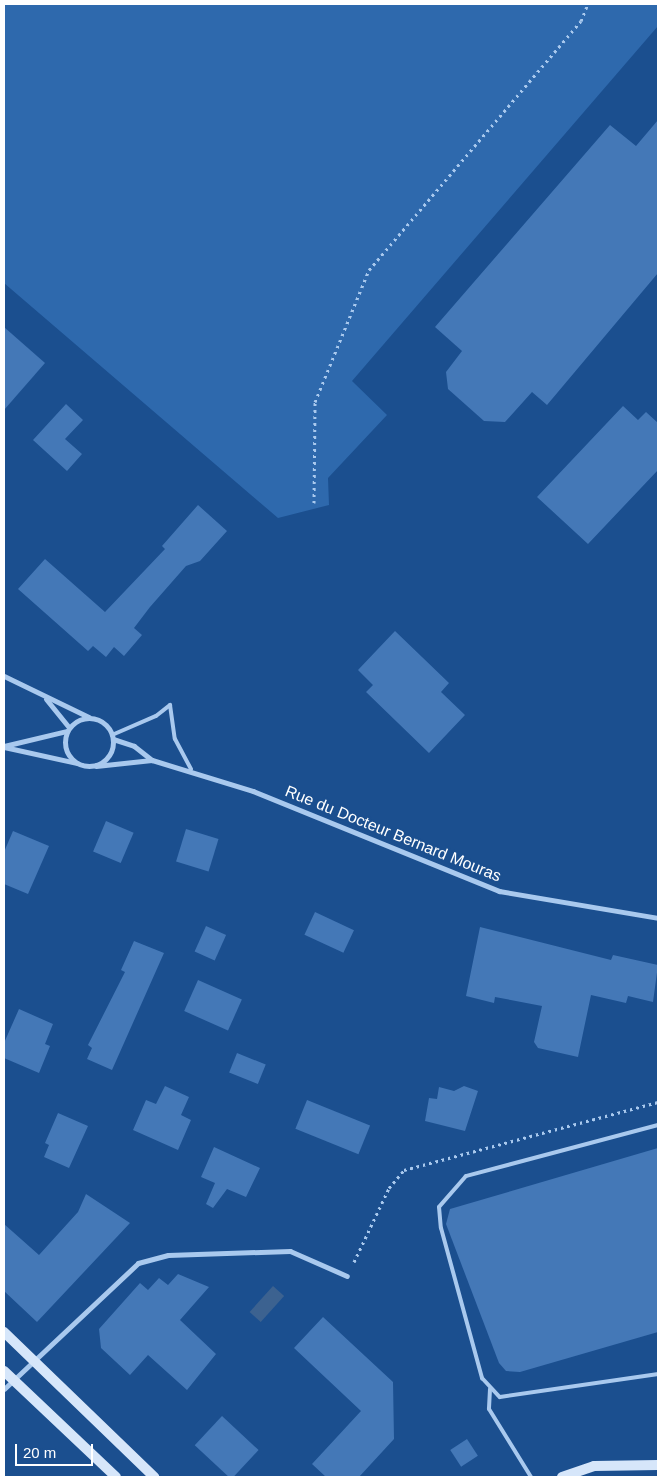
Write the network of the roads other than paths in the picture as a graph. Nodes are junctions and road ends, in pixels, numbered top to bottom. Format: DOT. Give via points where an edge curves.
graph roads {
  1 [pos="4,676"];
  2 [pos="46,699"];
  3 [pos="89,718"];
  4 [pos="68,729"];
  5 [pos="112,737"];
  6 [pos="4,746"];
  7 [pos="152,760"];
  8 [pos="77,763"];
  9 [pos="93,766"];
  10 [pos="191,769"];
  11 [pos="658,918"];
  12 [pos="658,1125"];
  13 [pos="347,1276"];
  14 [pos="4,1332"];
  15 [pos="36,1363"];
  16 [pos="4,1371"];
  17 [pos="658,1374"];
  18 [pos="15,1382"];
  19 [pos="4,1389"];
  20 [pos="490,1389"];
  21 [pos="658,1465"];
  22 [pos="116,1477"];
  23 [pos="154,1477"];
  24 [pos="530,1477"];
  25 [pos="562,1477"];
  1 -- 2 [label="street"];
  2 -- 3 [label="street" via="57,699"];
  2 -- 4 [label="street"];
  3 -- 4 [label="street"];
  3 -- 5 [label="street" via="103,722"];
  4 -- 6 [label="street"];
  4 -- 8 [label="street" via="66,750"];
  5 -- 7 [label="street, Rue du Docteur Bernard Mouras" via="134,746"];
  5 -- 9 [label="street" via="107,758"];
  5 -- 10 [label="lane" via="156,716 170,704 175,739"];
  6 -- 8 [label="street"];
  7 -- 9 [label="street, Rue du Docteur Bernard Mouras" via="115,767"];
  7 -- 10 [label="street, Rue du Docteur Bernard Mouras"];
  8 -- 9 [label="street"];
  10 -- 11 [label="street, Rue du Docteur Bernard Mouras" via="499,891"];
  12 -- 20 [label="lane" via="466,1176 448,1192 440,1207 441,1228 482,1378"];
  13 -- 15 [label="street" via="290,1251 168,1255 138,1263"];
  14 -- 15 [label="main road"];
  15 -- 18 [label="street"];
  15 -- 23 [label="main road"];
  16 -- 18 [label="main road"];
  17 -- 20 [label="lane" via="581,1383 513,1399"];
  18 -- 19 [label="street"];
  18 -- 22 [label="main road"];
  20 -- 24 [label="lane" via="489,1409"];
  21 -- 25 [label="main road" via="594,1466"];
}
